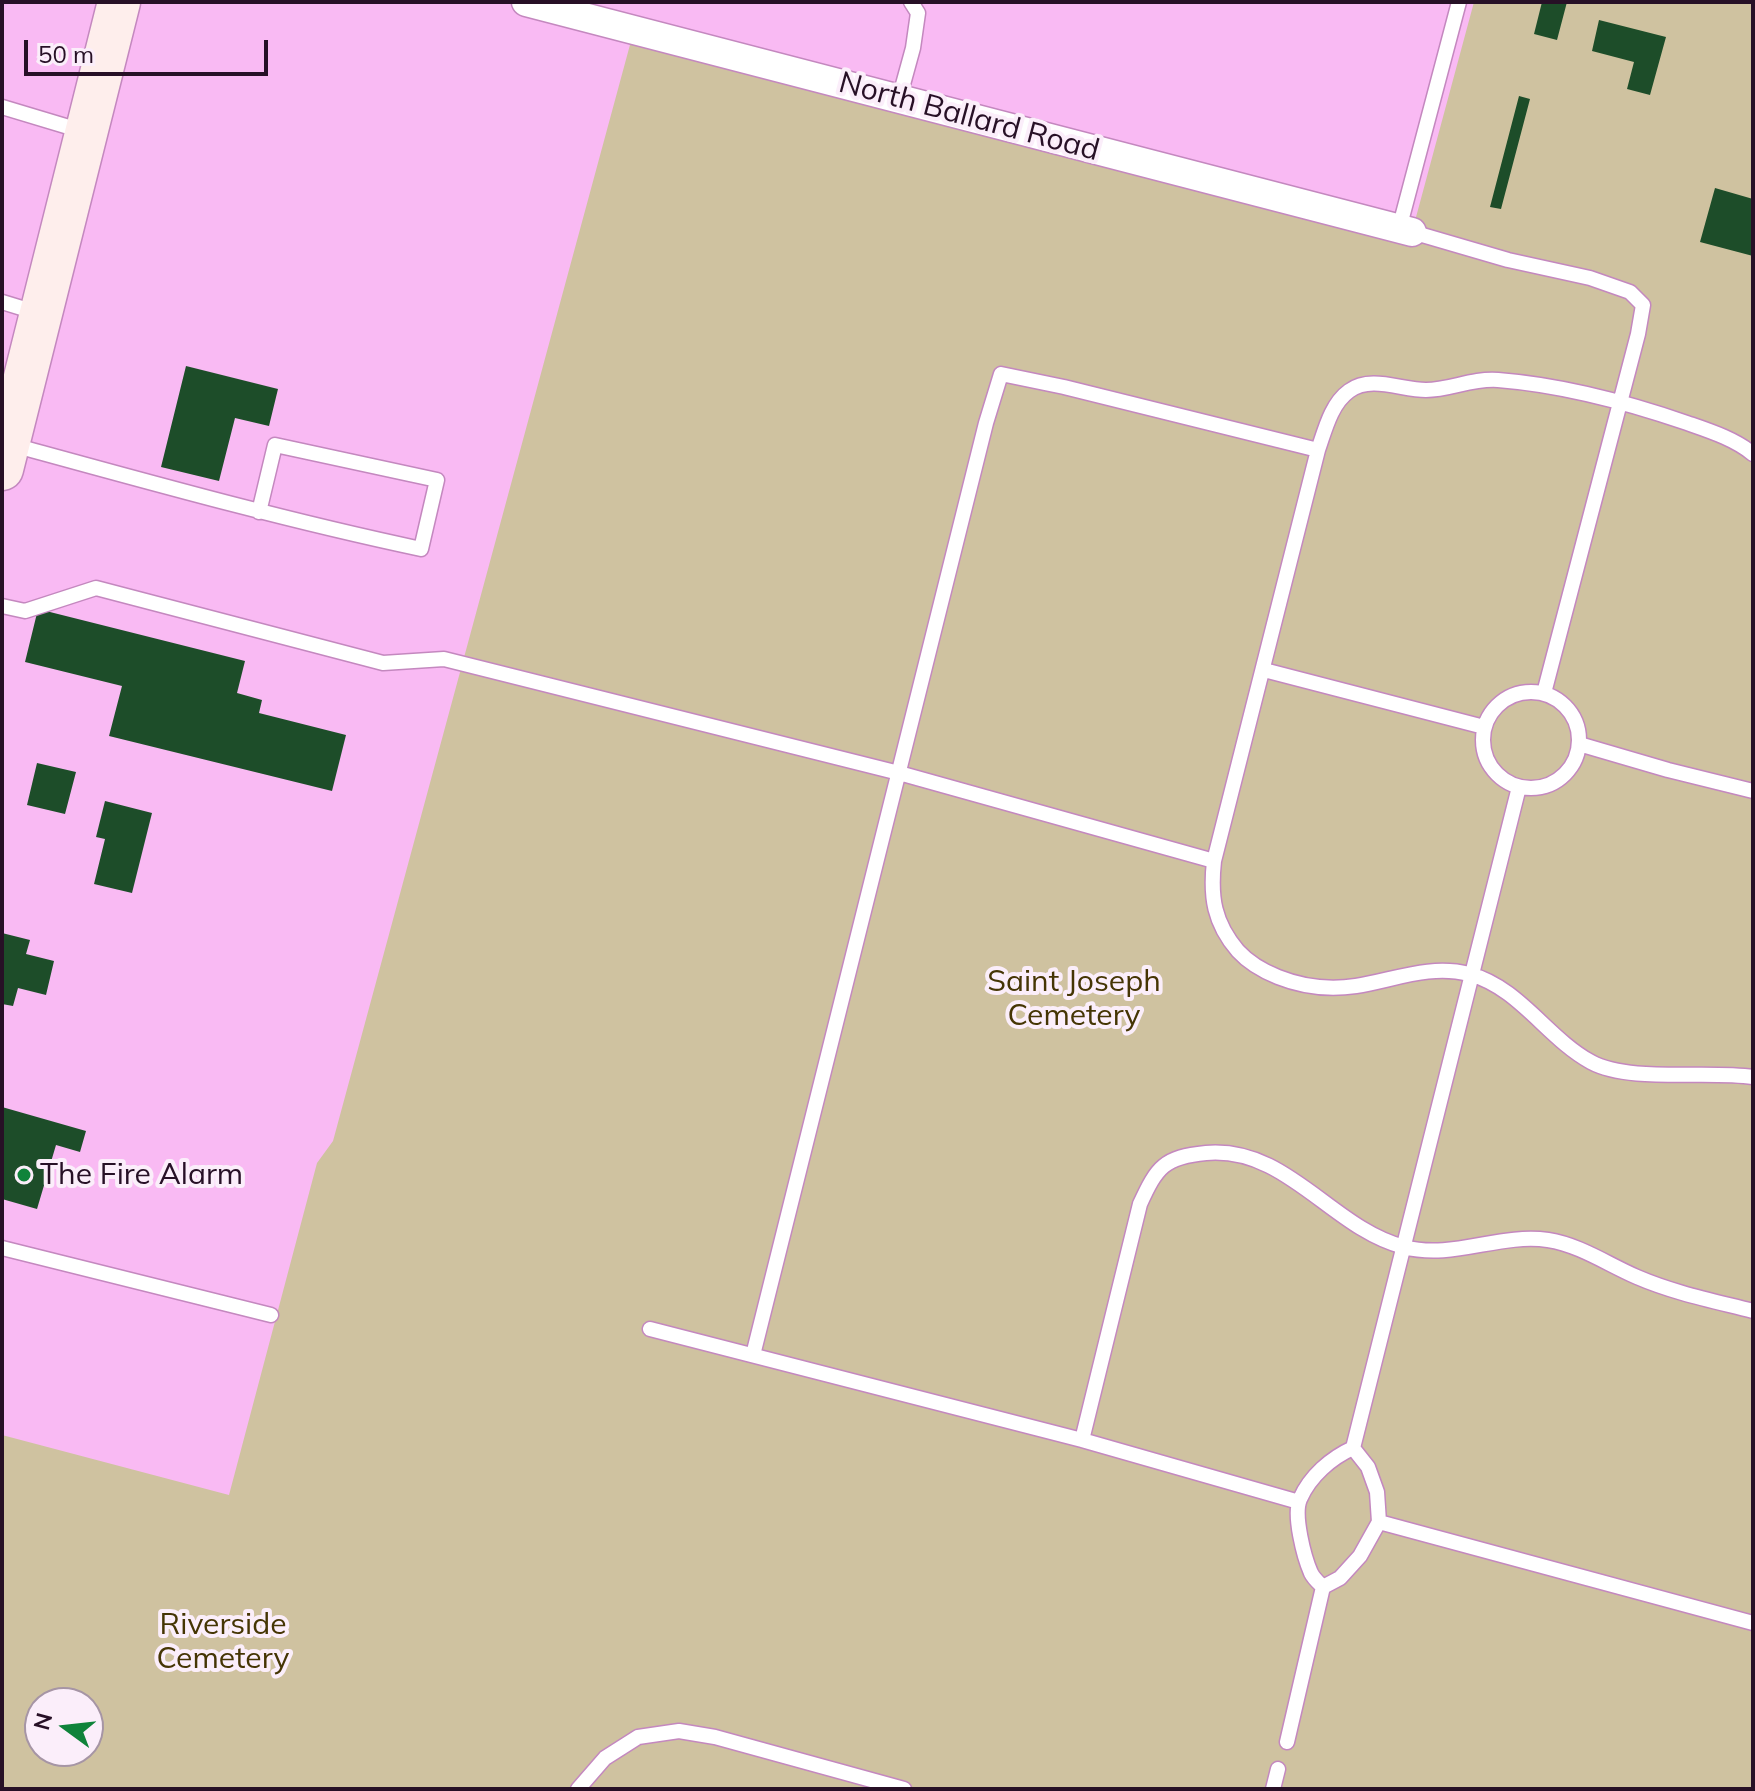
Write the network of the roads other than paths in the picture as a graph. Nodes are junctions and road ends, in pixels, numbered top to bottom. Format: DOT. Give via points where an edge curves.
graph roads {
  1 [pos="90,2"];
  2 [pos="119,2"];
  3 [pos="526,2"];
  4 [pos="911,2"];
  5 [pos="1459,2"];
  6 [pos="575,8"];
  7 [pos="101,81"];
  8 [pos="899,99"];
  9 [pos="2,107"];
  10 [pos="88,132"];
  11 [pos="1405,231"];
  12 [pos="2,302"];
  13 [pos="42,315"];
  14 [pos="1621,401"];
  15 [pos="1318,450"];
  16 [pos="1753,454"];
  17 [pos="5,456"];
  18 [pos="259,512"];
  19 [pos="2,606"];
  20 [pos="1264,670"];
  21 [pos="1544,693"];
  22 [pos="1484,727"];
  23 [pos="1579,744"];
  24 [pos="899,773"];
  25 [pos="1519,787"];
  26 [pos="1753,791"];
  27 [pos="1214,861"];
  28 [pos="1471,974"];
  29 [pos="1753,1077"];
  30 [pos="1405,1247"];
  31 [pos="2,1248"];
  32 [pos="1753,1311"];
  33 [pos="271,1315"];
  34 [pos="650,1329"];
  35 [pos="753,1355"];
  36 [pos="1082,1440"];
  37 [pos="1353,1448"];
  38 [pos="1299,1502"];
  39 [pos="1379,1522"];
  40 [pos="1323,1587"];
  41 [pos="1753,1623"];
  42 [pos="1287,1742"];
  43 [pos="1278,1769"];
  44 [pos="578,1789"];
  45 [pos="904,1789"];
  46 [pos="1273,1789"];
  1 -- 7 [label="main road"];
  2 -- 7 [label="main road"];
  3 -- 6 [label="street, North Ballard Road"];
  4 -- 8 [label="lane" via="918,13"];
  5 -- 11 [label="lane"];
  6 -- 8 [label="street, North Ballard Road"];
  7 -- 10 [label="main road"];
  8 -- 11 [label="street, North Ballard Road"];
  9 -- 10 [label="lane"];
  10 -- 13 [label="main road"];
  11 -- 14 [label="lane" via="1630,292 1643,305"];
  12 -- 13 [label="lane"];
  13 -- 17 [label="main road"];
  14 -- 15 [label="lane" via="1498,380 1427,390 1364,384 1337,403"];
  14 -- 16 [label="lane" via="1709,431"];
  14 -- 21 [label="lane"];
  15 -- 20 [label="lane"];
  15 -- 24 [label="lane" via="1001,374"];
  17 -- 18 [label="lane"];
  18 -- 18 [label="lane" via="421,549 437,480 275,445"];
  19 -- 24 [label="lane" via="25,611 96,588 383,663 444,659"];
  20 -- 22 [label="lane"];
  20 -- 27 [label="lane"];
  21 -- 22 [label="lane" via="1514,694 1490,713"];
  21 -- 23 [label="lane" via="1571,712"];
  22 -- 25 [label="lane" via="1486,757 1505,780"];
  23 -- 25 [label="lane" via="1565,774 1544,786"];
  23 -- 26 [label="lane"];
  24 -- 27 [label="lane"];
  24 -- 35 [label="lane"];
  25 -- 28 [label="lane"];
  27 -- 28 [label="lane" via="1212,895 1219,924 1245,958 1264,972 1328,987 1424,971"];
  28 -- 29 [label="lane" via="1496,985 1593,1063 1647,1073"];
  28 -- 30 [label="lane"];
  30 -- 32 [label="lane" via="1434,1252 1544,1239 1668,1289"];
  30 -- 36 [label="lane" via="1364,1231 1257,1159 1223,1152 1172,1159 1154,1174 1140,1204"];
  30 -- 37 [label="lane"];
  31 -- 33 [label="lane"];
  34 -- 35 [label="lane"];
  35 -- 36 [label="lane"];
  36 -- 38 [label="lane"];
  37 -- 38 [label="lane" via="1327,1464"];
  37 -- 39 [label="lane" via="1368,1467 1377,1492"];
  38 -- 40 [label="lane" via="1300,1536 1312,1576"];
  39 -- 40 [label="lane" via="1360,1556 1340,1578"];
  39 -- 41 [label="lane"];
  40 -- 42 [label="lane"];
  43 -- 46 [label="lane"];
  44 -- 45 [label="lane" via="605,1758 638,1737 679,1731"];
}
